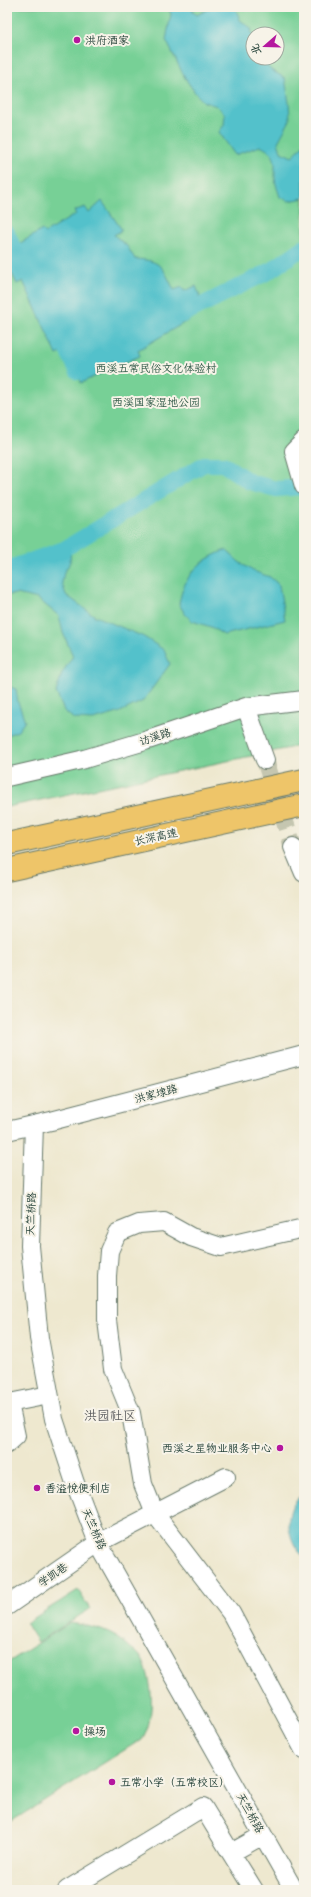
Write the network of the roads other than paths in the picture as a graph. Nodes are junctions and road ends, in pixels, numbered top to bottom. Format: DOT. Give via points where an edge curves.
graph roads {
  1 [pos="299,446"];
  2 [pos="304,486"];
  3 [pos="304,700"];
  4 [pos="246,707"];
  5 [pos="265,760"];
  6 [pos="7,777"];
  7 [pos="304,780"];
  8 [pos="304,805"];
  9 [pos="7,844"];
  10 [pos="293,847"];
  11 [pos="7,870"];
  12 [pos="304,873"];
  13 [pos="304,1055"];
  14 [pos="34,1125"];
  15 [pos="7,1131"];
  16 [pos="304,1228"];
  17 [pos="49,1395"];
  18 [pos="7,1444"];
  19 [pos="226,1477"];
  20 [pos="155,1514"];
  21 [pos="98,1543"];
  22 [pos="7,1606"];
  23 [pos="304,1750"];
  24 [pos="263,1835"];
  25 [pos="231,1853"];
  26 [pos="67,1890"];
  27 [pos="254,1890"];
  28 [pos="294,1890"];
  1 -- 2 [label="street"];
  3 -- 4 [label="street, 访溪路"];
  4 -- 5 [label="street"];
  4 -- 6 [label="street, 访溪路" via="81,760"];
  7 -- 9 [label="highway"];
  8 -- 11 [label="highway, 长深高速"];
  10 -- 12 [label="street"];
  13 -- 14 [label="street, 洪家埭路"];
  14 -- 15 [label="street, 洪家埭路"];
  14 -- 17 [label="street, 天竺桥路" via="30,1246 39,1338"];
  16 -- 20 [label="street" via="221,1247 191,1237 164,1222 139,1224 117,1233 109,1251 107,1276 107,1320 113,1369 132,1413 143,1484"];
  17 -- 18 [label="street" via="9,1403 16,1436"];
  17 -- 21 [label="street, 天竺桥路" via="75,1484"];
  19 -- 20 [label="street, 学凯巷"];
  20 -- 21 [label="street, 学凯巷"];
  20 -- 23 [label="street" via="231,1613"];
  21 -- 22 [label="street, 学凯巷"];
  21 -- 24 [label="street, 天竺桥路"];
  24 -- 25 [label="street"];
  24 -- 28 [label="street, 天竺桥路"];
  25 -- 26 [label="street" via="204,1807"];
  25 -- 27 [label="street"];
}
